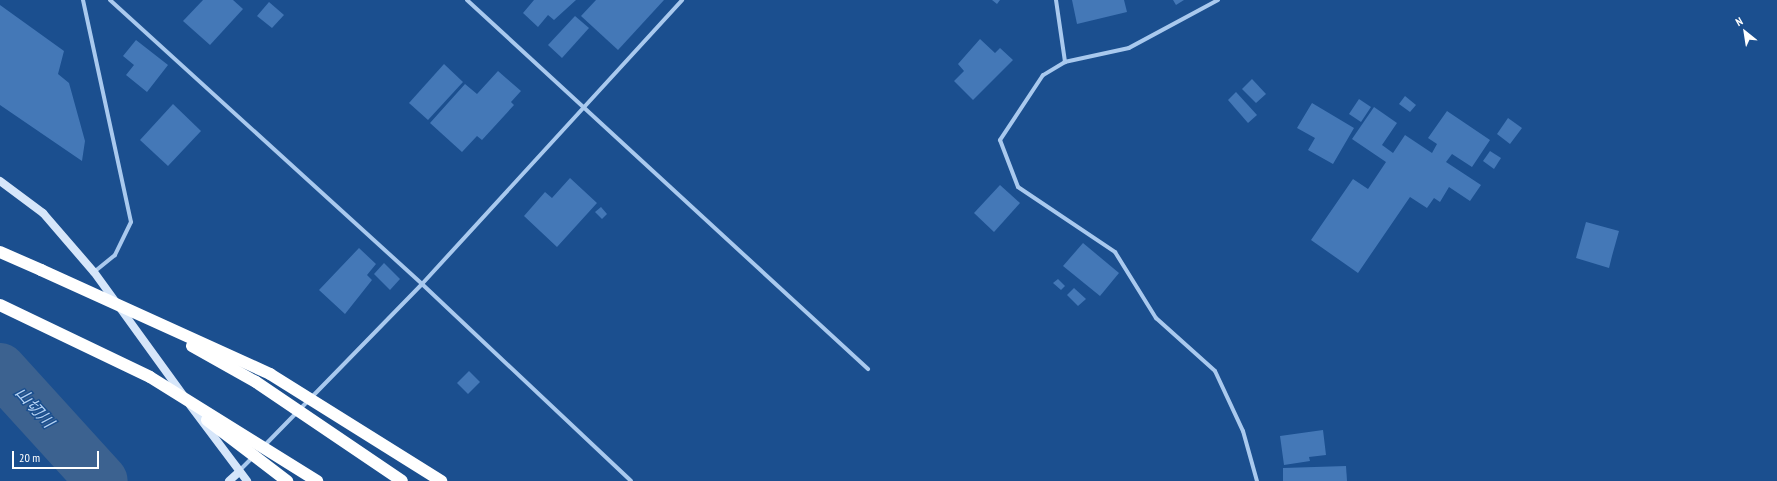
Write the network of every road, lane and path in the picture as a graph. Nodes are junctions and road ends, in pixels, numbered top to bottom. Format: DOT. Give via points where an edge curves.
graph roads {
  1 [pos="83,0"];
  2 [pos="110,0"];
  3 [pos="467,0"];
  4 [pos="682,0"];
  5 [pos="1056,0"];
  6 [pos="1218,0"];
  7 [pos="1065,62"];
  8 [pos="585,108"];
  9 [pos="0,181"];
  10 [pos="0,252"];
  11 [pos="41,270"];
  12 [pos="94,272"];
  13 [pos="422,284"];
  14 [pos="0,305"];
  15 [pos="868,369"];
  16 [pos="150,377"];
  17 [pos="239,472"];
  18 [pos="229,481"];
  19 [pos="247,481"];
  20 [pos="287,481"];
  21 [pos="317,481"];
  22 [pos="402,481"];
  23 [pos="441,481"];
  24 [pos="631,481"];
  25 [pos="1257,481"];
  1 -- 12 [label="street" via="131,222 115,255"];
  2 -- 13 [label="street"];
  3 -- 8 [label="street"];
  4 -- 8 [label="street"];
  5 -- 7 [label="street"];
  6 -- 7 [label="street" via="1129,48"];
  7 -- 25 [label="street" via="1043,75 1000,140 1018,187 1115,252 1156,318 1216,371 1243,431"];
  8 -- 13 [label="street"];
  8 -- 15 [label="street"];
  9 -- 12 [label="street" via="43,213"];
  10 -- 11 [label="highway"];
  11 -- 22 [label="highway, bridge" via="178,339 256,382"];
  11 -- 23 [label="highway, bridge" via="270,374"];
  12 -- 17 [label="street"];
  13 -- 17 [label="street"];
  13 -- 24 [label="street"];
  14 -- 16 [label="highway"];
  16 -- 20 [label="highway, bridge"];
  16 -- 21 [label="highway, bridge"];
  17 -- 18 [label="street"];
  17 -- 19 [label="street"];
}
